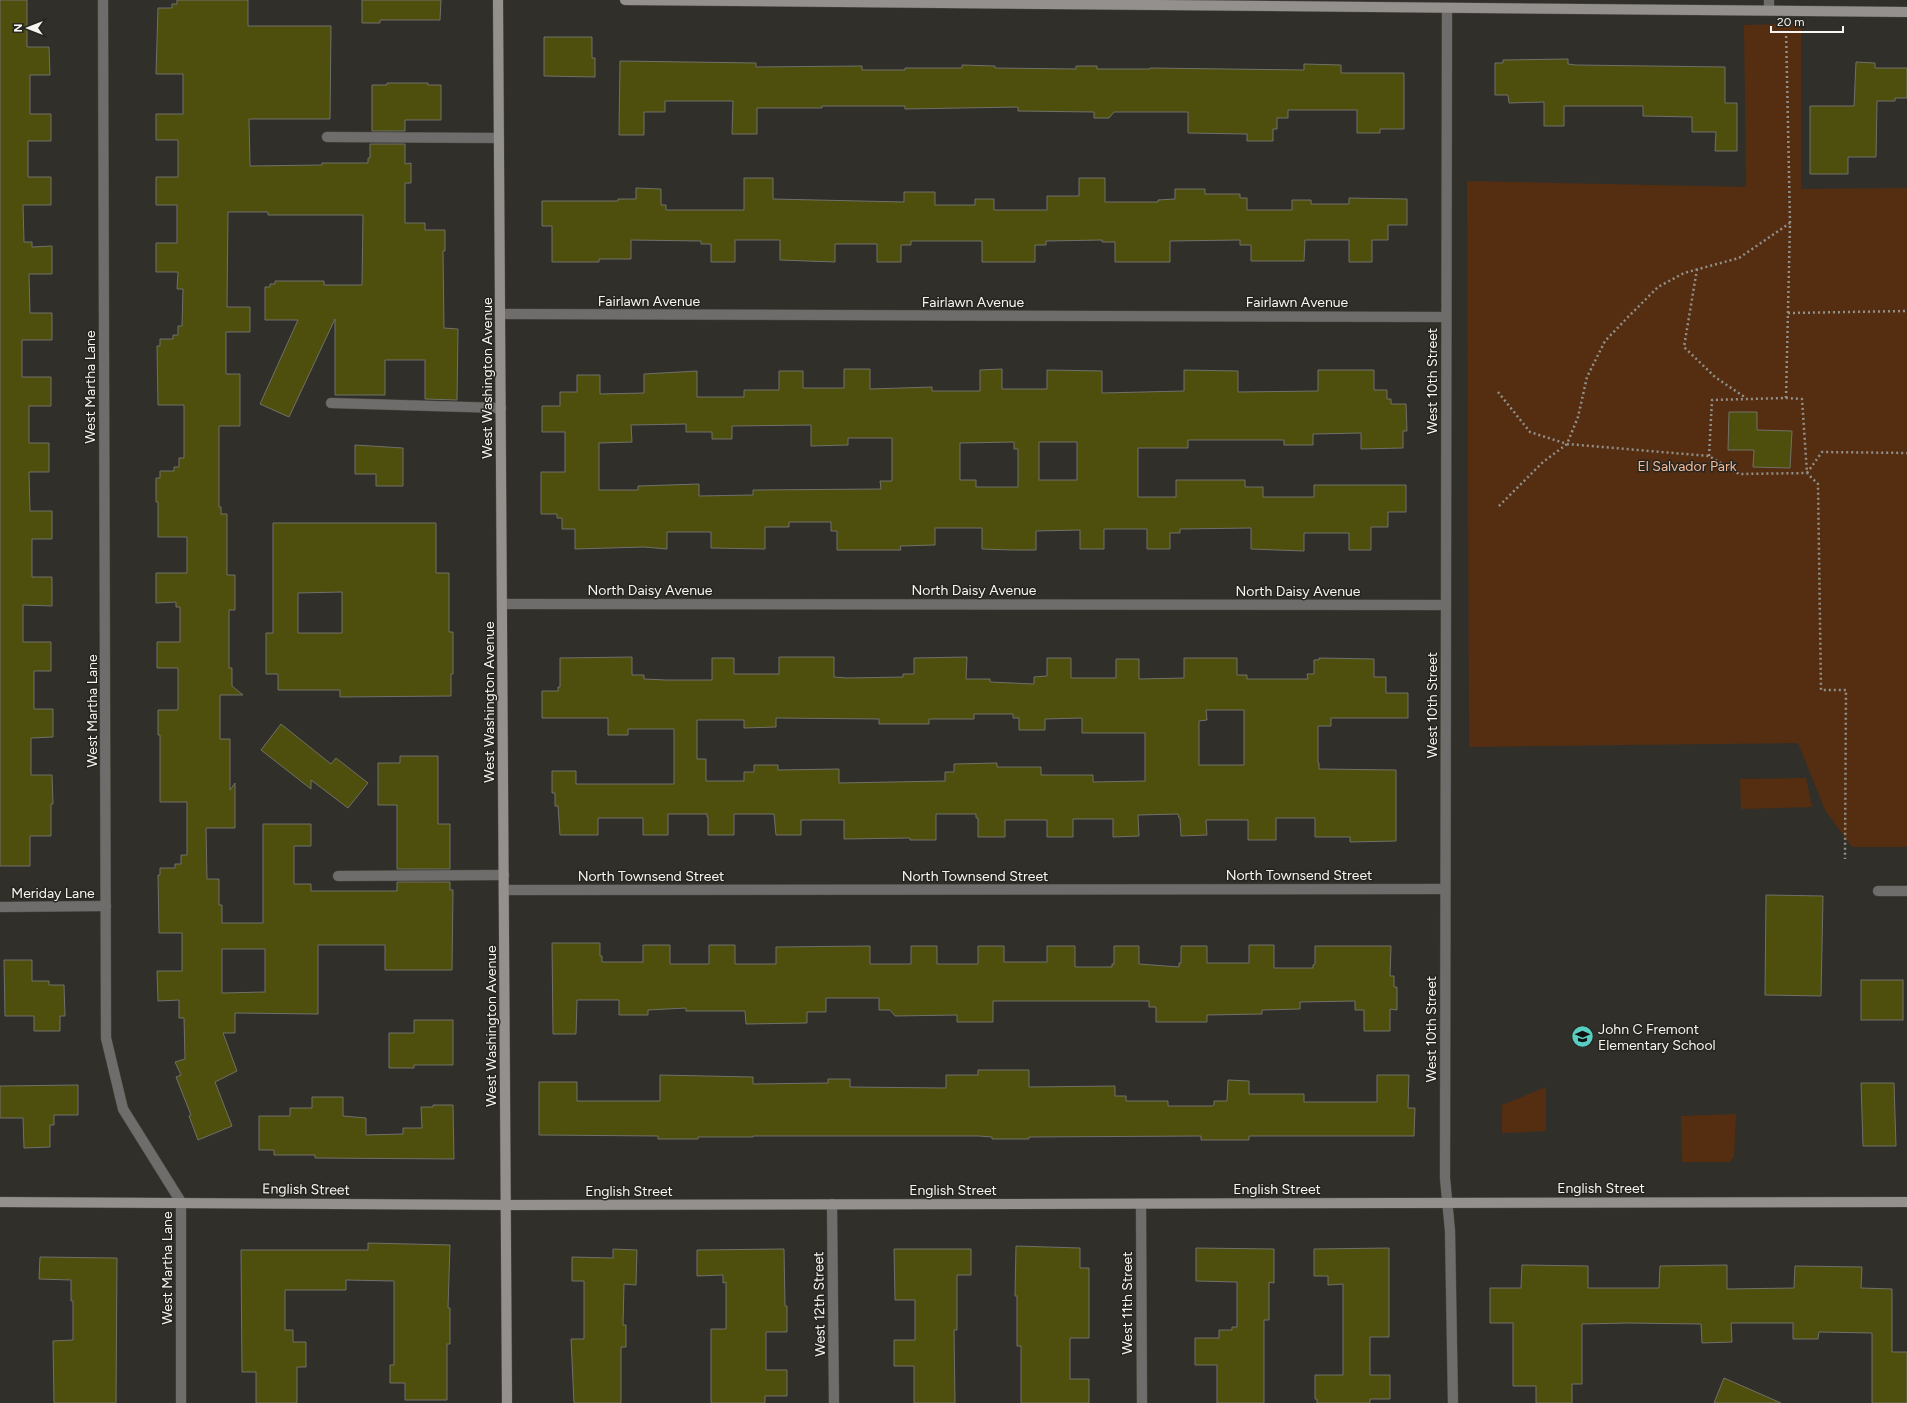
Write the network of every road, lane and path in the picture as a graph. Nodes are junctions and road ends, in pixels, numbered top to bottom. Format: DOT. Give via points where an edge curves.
graph roads {
  1 [pos="103,0"];
  2 [pos="498,0"];
  3 [pos="625,0"];
  4 [pos="835,1"];
  5 [pos="1142,2"];
  6 [pos="1769,5"];
  7 [pos="1447,8"];
  8 [pos="1907,12"];
  9 [pos="1786,24"];
  10 [pos="327,137"];
  11 [pos="499,138"];
  12 [pos="1790,223"];
  13 [pos="1697,269"];
  14 [pos="1907,311"];
  15 [pos="1788,313"];
  16 [pos="500,314"];
  17 [pos="1446,317"];
  18 [pos="1498,392"];
  19 [pos="1786,398"];
  20 [pos="1746,399"];
  21 [pos="332,403"];
  22 [pos="501,408"];
  23 [pos="1567,444"];
  24 [pos="1907,453"];
  25 [pos="1709,456"];
  26 [pos="1807,474"];
  27 [pos="1499,506"];
  28 [pos="502,604"];
  29 [pos="1446,605"];
  30 [pos="1845,859"];
  31 [pos="504,875"];
  32 [pos="338,876"];
  33 [pos="1445,889"];
  34 [pos="504,890"];
  35 [pos="1878,891"];
  36 [pos="1907,891"];
  37 [pos="106,906"];
  38 [pos="0,907"];
  39 [pos="0,1202"];
  40 [pos="180,1202"];
  41 [pos="1907,1202"];
  42 [pos="1447,1203"];
  43 [pos="832,1204"];
  44 [pos="1141,1204"];
  45 [pos="506,1205"];
  46 [pos="182,1403"];
  47 [pos="507,1403"];
  48 [pos="834,1403"];
  49 [pos="1142,1403"];
  50 [pos="1453,1403"];
  1 -- 37 [label="street, West Martha Lane"];
  2 -- 11 [label="street, West Washington Avenue"];
  3 -- 4 [label="street"];
  4 -- 5 [label="street"];
  5 -- 7 [label="street"];
  6 -- 7 [label="street"];
  6 -- 8 [label="street"];
  7 -- 17 [label="street, West 10th Street"];
  9 -- 12 [label="path"];
  10 -- 11 [label="street"];
  11 -- 16 [label="street, West Washington Avenue"];
  12 -- 13 [label="path" via="1739,258"];
  12 -- 15 [label="path"];
  13 -- 20 [label="path" via="1684,347 1715,377"];
  13 -- 23 [label="path" via="1658,287 1605,341 1587,377 1578,418"];
  14 -- 15 [label="path"];
  15 -- 19 [label="path"];
  16 -- 17 [label="street, Fairlawn Avenue"];
  16 -- 22 [label="street, West Washington Avenue"];
  17 -- 29 [label="street, West 10th Street"];
  18 -- 23 [label="path" via="1530,432"];
  19 -- 20 [label="path"];
  19 -- 26 [label="path" via="1802,399"];
  20 -- 25 [label="path" via="1712,400"];
  21 -- 22 [label="street"];
  22 -- 28 [label="street, West Washington Avenue"];
  23 -- 25 [label="path"];
  23 -- 27 [label="path" via="1543,462"];
  24 -- 26 [label="path" via="1822,452"];
  25 -- 26 [label="path" via="1739,474"];
  26 -- 30 [label="path" via="1818,484 1821,690 1846,690"];
  28 -- 29 [label="street, North Daisy Avenue"];
  28 -- 31 [label="street, West Washington Avenue"];
  29 -- 33 [label="street, West 10th Street"];
  31 -- 32 [label="street"];
  31 -- 34 [label="street, West Washington Avenue"];
  33 -- 34 [label="street, North Townsend Street"];
  33 -- 42 [label="street, West 10th Street"];
  34 -- 45 [label="street, West Washington Avenue"];
  35 -- 36 [label="street"];
  37 -- 38 [label="street, Meriday Lane"];
  37 -- 40 [label="street, West Martha Lane" via="106,1038 124,1110"];
  39 -- 40 [label="street, English Street"];
  40 -- 45 [label="street, English Street"];
  40 -- 46 [label="street, West Martha Lane"];
  41 -- 42 [label="street, English Street"];
  42 -- 44 [label="street, English Street"];
  42 -- 50 [label="street, West 10th Street" via="1450,1231"];
  43 -- 44 [label="street, English Street"];
  43 -- 45 [label="street, English Street"];
  43 -- 48 [label="street, West 12th Street"];
  44 -- 49 [label="street, West 11th Street"];
  45 -- 47 [label="street, West Washington Avenue"];
}
